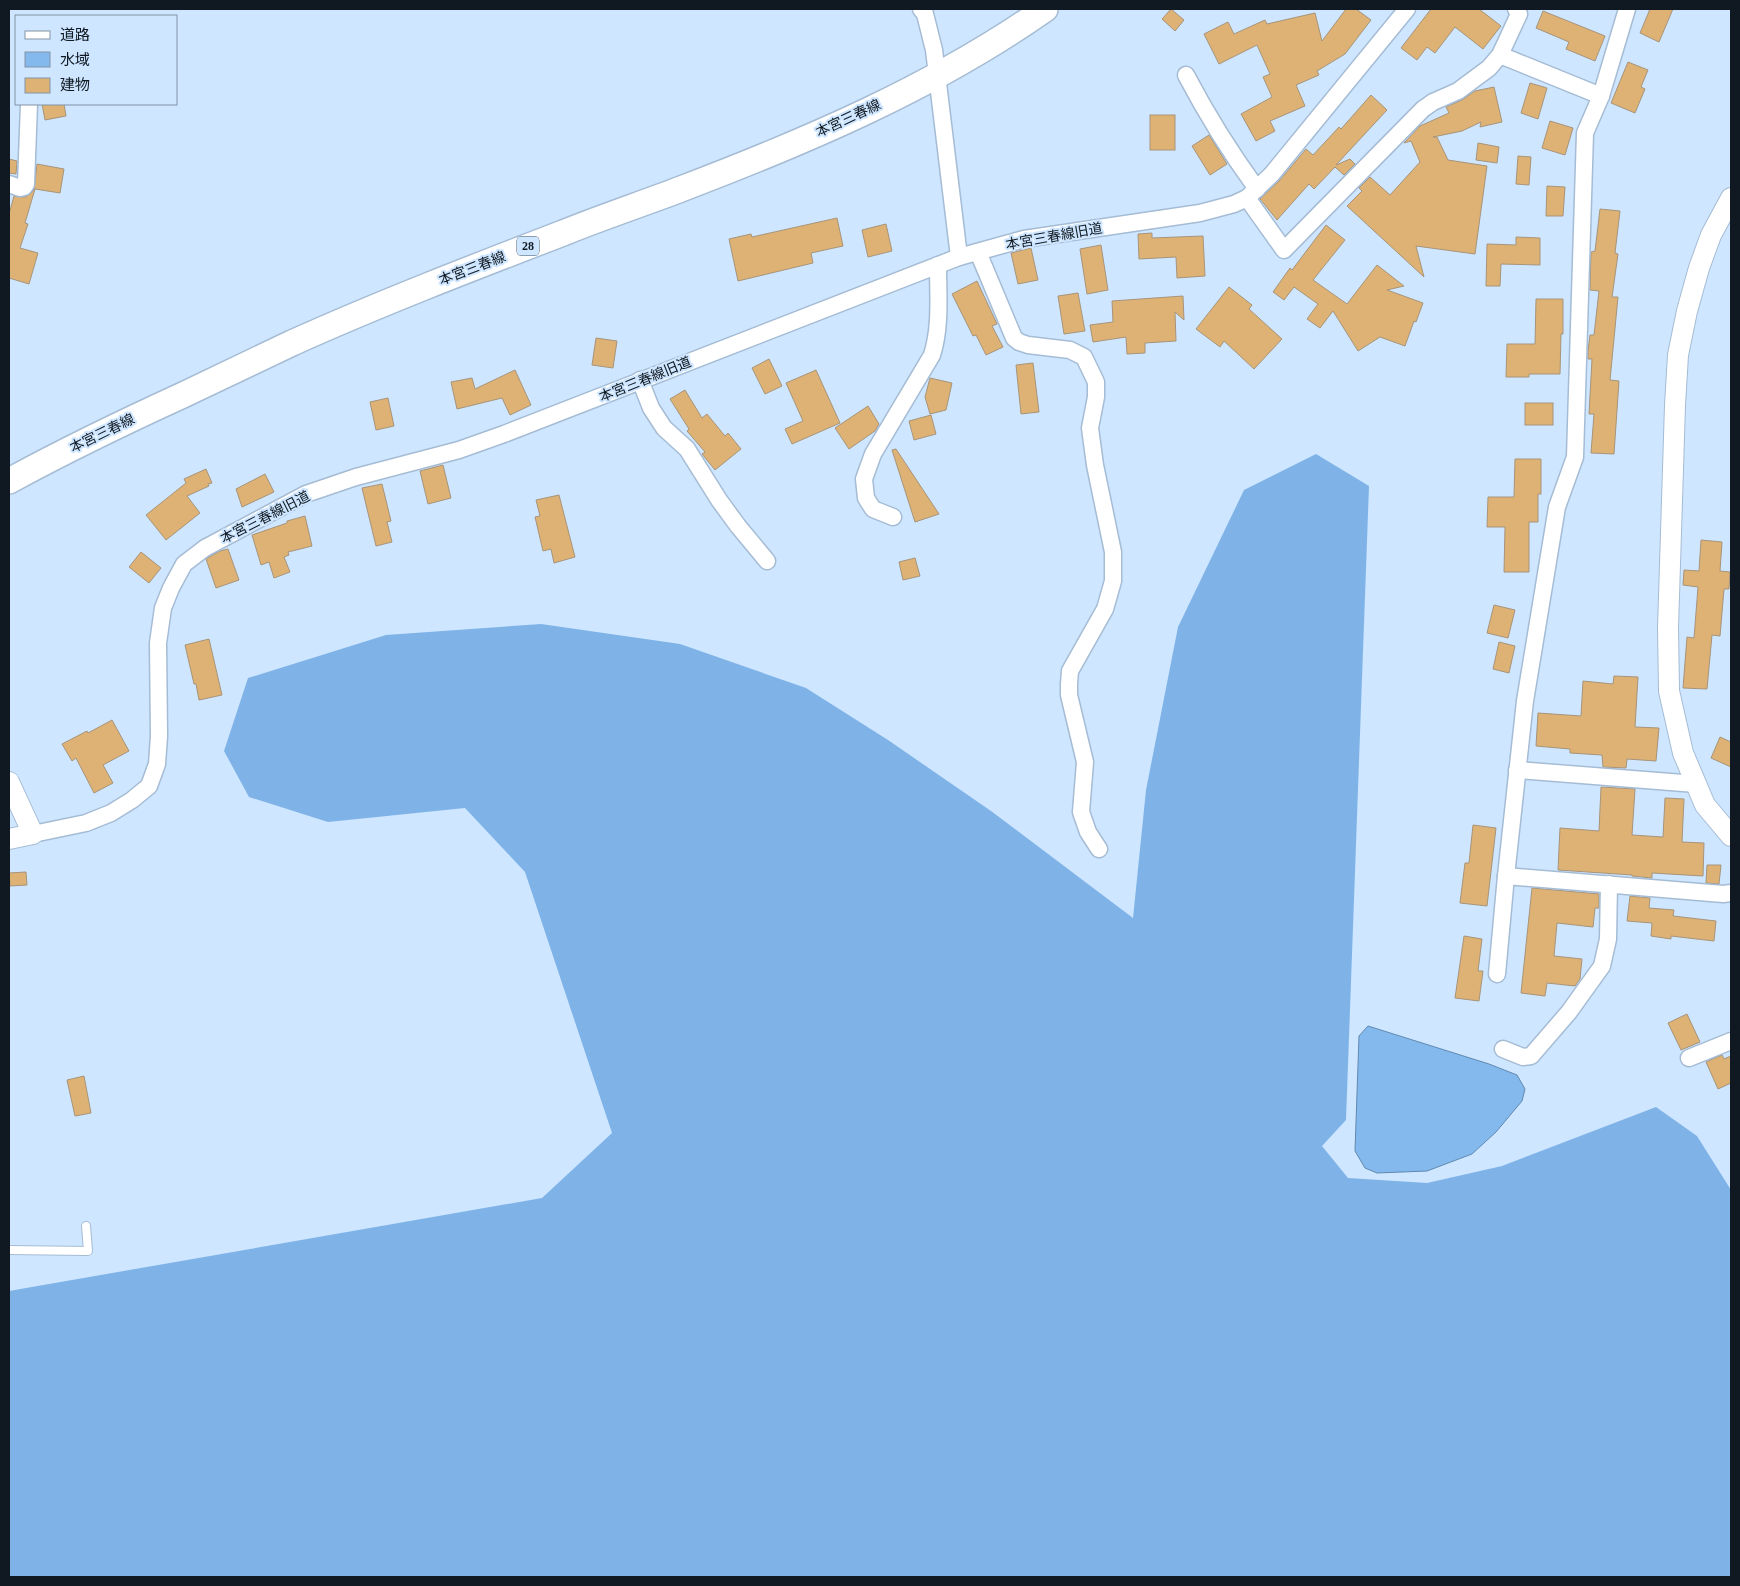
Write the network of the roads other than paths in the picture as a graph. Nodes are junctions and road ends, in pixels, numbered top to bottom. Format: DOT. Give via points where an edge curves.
graph roads {
  1 [pos="921,9"];
  2 [pos="1045,9"];
  3 [pos="1407,9"];
  4 [pos="1516,9"];
  5 [pos="1627,9"];
  6 [pos="1500,55"];
  7 [pos="1186,75"];
  8 [pos="938,76"];
  9 [pos="1601,96"];
  10 [pos="29,105"];
  11 [pos="9,184"];
  12 [pos="1252,193"];
  13 [pos="1731,198"];
  14 [pos="978,252"];
  15 [pos="959,257"];
  16 [pos="938,265"];
  17 [pos="640,380"];
  18 [pos="9,481"];
  19 [pos="893,517"];
  20 [pos="767,561"];
  21 [pos="1517,770"];
  22 [pos="9,782"];
  23 [pos="1696,784"];
  24 [pos="33,834"];
  25 [pos="1731,836"];
  26 [pos="9,839"];
  27 [pos="1099,849"];
  28 [pos="1506,876"];
  29 [pos="1609,884"];
  30 [pos="1731,893"];
  31 [pos="1497,974"];
  32 [pos="1731,1041"];
  33 [pos="1503,1050"];
  34 [pos="1689,1058"];
  35 [pos="86,1226"];
  36 [pos="9,1250"];
  1 -- 8 [label="street" via="925,14"];
  2 -- 8 [label="main road, 本宮三春線 / 28"];
  3 -- 12 [label="street, 本宮三春線旧道"];
  4 -- 6 [label="street" via="1519,14"];
  5 -- 9 [label="street"];
  6 -- 9 [label="street"];
  6 -- 12 [label="street" via="1489,68 1458,91 1423,110 1284,250"];
  7 -- 12 [label="street"];
  8 -- 15 [label="street"];
  8 -- 18 [label="main road, 本宮三春線 / 28" via="767,155 421,288 292,343 72,447"];
  9 -- 21 [label="street" via="1585,133 1575,457 1556,506"];
  10 -- 11 [label="street" via="26,184 20,188"];
  12 -- 14 [label="street, 本宮三春線旧道" via="1234,204 1200,214 1024,239"];
  13 -- 23 [label="street" via="1699,268 1678,355 1668,628 1669,691 1682,753"];
  14 -- 15 [label="street, 本宮三春線旧道"];
  14 -- 27 [label="street" via="1014,338 1028,346 1070,350 1084,357 1096,382 1090,428 1113,552 1113,581 1106,609 1075,661 1068,684 1085,762 1081,812"];
  15 -- 16 [label="street, 本宮三春線旧道"];
  16 -- 17 [label="street, 本宮三春線旧道"];
  16 -- 19 [label="street" via="938,318 932,355 873,454 864,479 866,498 873,509"];
  17 -- 20 [label="street" via="650,408 664,428 687,449 738,526"];
  17 -- 24 [label="street, 本宮三春線旧道" via="459,450 306,494 205,548 184,564 163,608 158,643 157,764 149,786 111,813 86,823"];
  21 -- 23 [label="street"];
  21 -- 28 [label="street"];
  22 -- 24 [label="street"];
  23 -- 25 [label="street" via="1705,804"];
  24 -- 26 [label="street, 本宮三春線旧道"];
  28 -- 29 [label="street"];
  28 -- 31 [label="street"];
  29 -- 30 [label="street"];
  29 -- 33 [label="street" via="1608,939 1602,966 1569,1012 1531,1056 1523,1057"];
  32 -- 34 [label="street"];
  35 -- 36 [label="lane" via="88,1251"];
}
